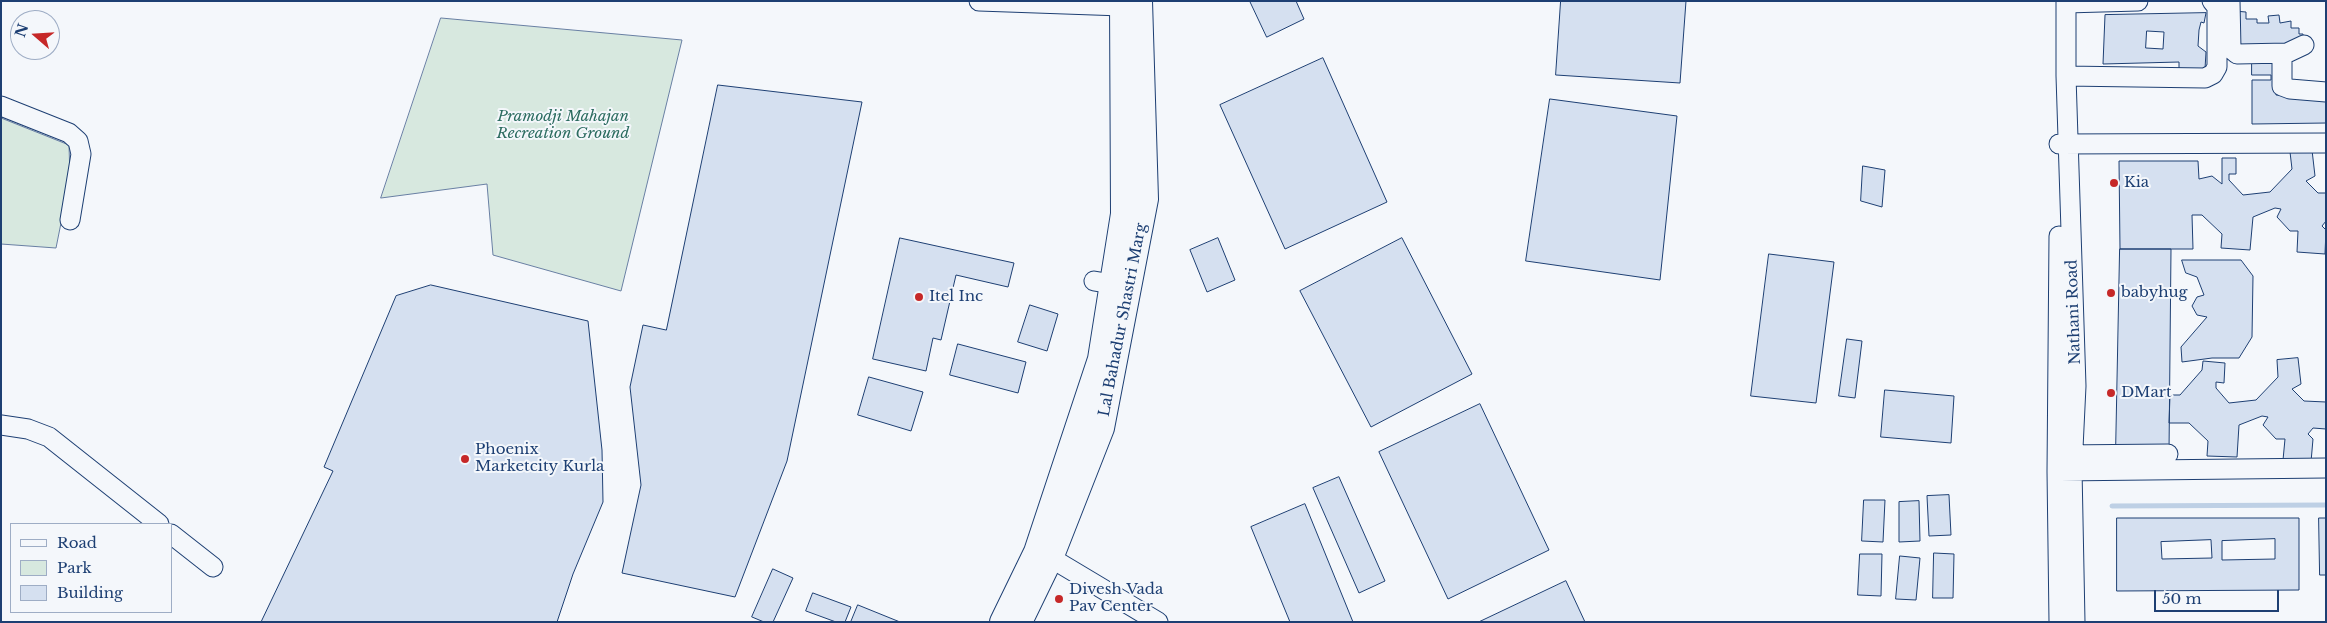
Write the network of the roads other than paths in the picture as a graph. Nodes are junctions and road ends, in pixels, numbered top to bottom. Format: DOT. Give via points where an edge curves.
graph roads {
  1 [pos="979,1"];
  2 [pos="2138,1"];
  3 [pos="2212,1"];
  4 [pos="2230,1"];
  5 [pos="2063,2"];
  6 [pos="1131,3"];
  7 [pos="2304,45"];
  8 [pos="2282,54"];
  9 [pos="2066,76"];
  10 [pos="2326,92"];
  11 [pos="1,106"];
  12 [pos="2152,130"];
  13 [pos="2063,138"];
  14 [pos="2326,143"];
  15 [pos="1134,200"];
  16 [pos="70,220"];
  17 [pos="1,425"];
  18 [pos="2065,462"];
  19 [pos="2326,468"];
  20 [pos="2065,520"];
  21 [pos="158,523"];
  22 [pos="172,535"];
  23 [pos="1044,555"];
  24 [pos="213,567"];
  25 [pos="1002,622"];
  26 [pos="1020,622"];
  27 [pos="1158,622"];
  28 [pos="2059,622"];
  29 [pos="2075,622"];
  1 -- 6 [label="street"];
  2 -- 5 [label="street"];
  3 -- 9 [label="street" via="2217,7 2217,67 2213,74 2205,78"];
  4 -- 8 [label="street" via="2232,52"];
  5 -- 9 [label="street, Nathani Road"];
  5 -- 13 [label="street, Nathani Road"];
  6 -- 15 [label="main road, Lal Bahadur Shastri Marg"];
  7 -- 8 [label="street"];
  8 -- 10 [label="street" via="2282,86"];
  9 -- 13 [label="street, Nathani Road"];
  11 -- 16 [label="street" via="69,133 78,141 81,154"];
  12 -- 13 [label="street"];
  13 -- 14 [label="street" via="2135,143"];
  13 -- 18 [label="street, Nathani Road"];
  15 -- 23 [label="main road, Lal Bahadur Shastri Marg" via="1123,214 1103,282 1100,359"];
  15 -- 23 [label="main road, Lal Bahadur Shastri Marg" via="1102,428"];
  17 -- 21 [label="street" via="28,429 50,437"];
  18 -- 19 [label="street"];
  18 -- 20 [label="street, Nathani Road"];
  20 -- 28 [label="street, Nathani Road"];
  20 -- 29 [label="street, Nathani Road"];
  22 -- 24 [label="street"];
  23 -- 25 [label="main road, Lal Bahadur Shastri Marg"];
  23 -- 26 [label="main road, Lal Bahadur Shastri Marg"];
  23 -- 27 [label="street"];
}
